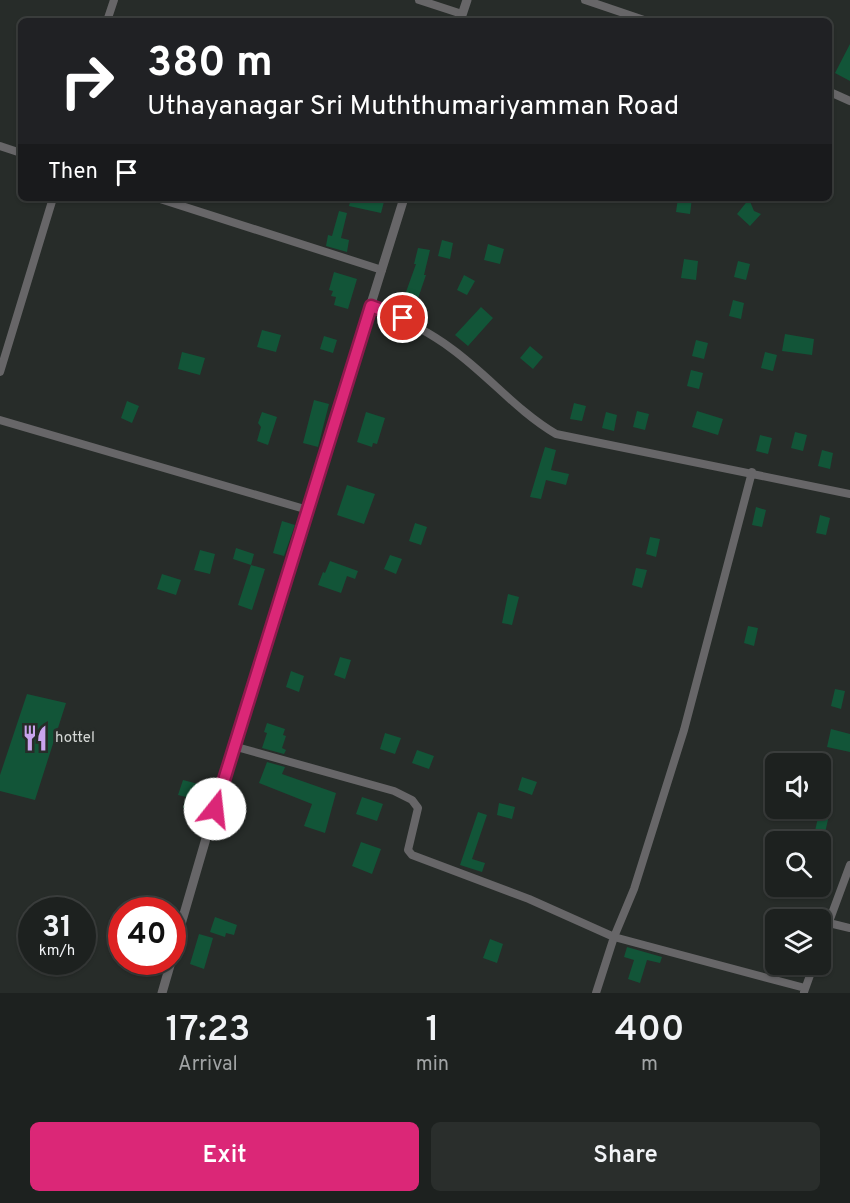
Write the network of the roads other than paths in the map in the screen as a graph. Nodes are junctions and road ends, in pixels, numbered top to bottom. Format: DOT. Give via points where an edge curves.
graph roads {
  1 [pos="114,0"];
  2 [pos="419,0"];
  3 [pos="467,0"];
  4 [pos="585,0"];
  5 [pos="461,17"];
  6 [pos="108,18"];
  7 [pos="638,18"];
  8 [pos="832,93"];
  9 [pos="850,101"];
  10 [pos="0,146"];
  11 [pos="18,152"];
  12 [pos="52,201"];
  13 [pos="166,201"];
  14 [pos="404,201"];
  15 [pos="382,270"];
  16 [pos="371,306"];
  17 [pos="0,372"];
  18 [pos="0,420"];
  19 [pos="752,472"];
  20 [pos="850,494"];
  21 [pos="308,510"];
  22 [pos="233,746"];
  23 [pos="850,865"];
  24 [pos="186,908"];
  25 [pos="831,918"];
  26 [pos="831,924"];
  27 [pos="850,928"];
  28 [pos="614,937"];
  29 [pos="167,975"];
  30 [pos="810,975"];
  31 [pos="805,991"];
  32 [pos="162,993"];
  33 [pos="596,993"];
  1 -- 6 [label="street"];
  2 -- 5 [label="street"];
  3 -- 5 [label="street"];
  4 -- 7 [label="street"];
  8 -- 9 [label="street"];
  10 -- 11 [label="street"];
  12 -- 17 [label="street"];
  13 -- 15 [label="street"];
  14 -- 15 [label="street"];
  15 -- 16 [label="street"];
  16 -- 19 [label="street" via="403,318 452,349 534,421 556,434"];
  16 -- 21 [label="street"];
  18 -- 21 [label="street"];
  19 -- 20 [label="street"];
  19 -- 28 [label="street" via="684,730 634,889"];
  21 -- 22 [label="street"];
  22 -- 24 [label="street"];
  22 -- 28 [label="street" via="394,791 418,808 408,850 412,855 529,899"];
  23 -- 25 [label="street"];
  26 -- 27 [label="street"];
  28 -- 31 [label="street"];
  28 -- 33 [label="street"];
  29 -- 32 [label="street"];
  30 -- 31 [label="street"];
}
